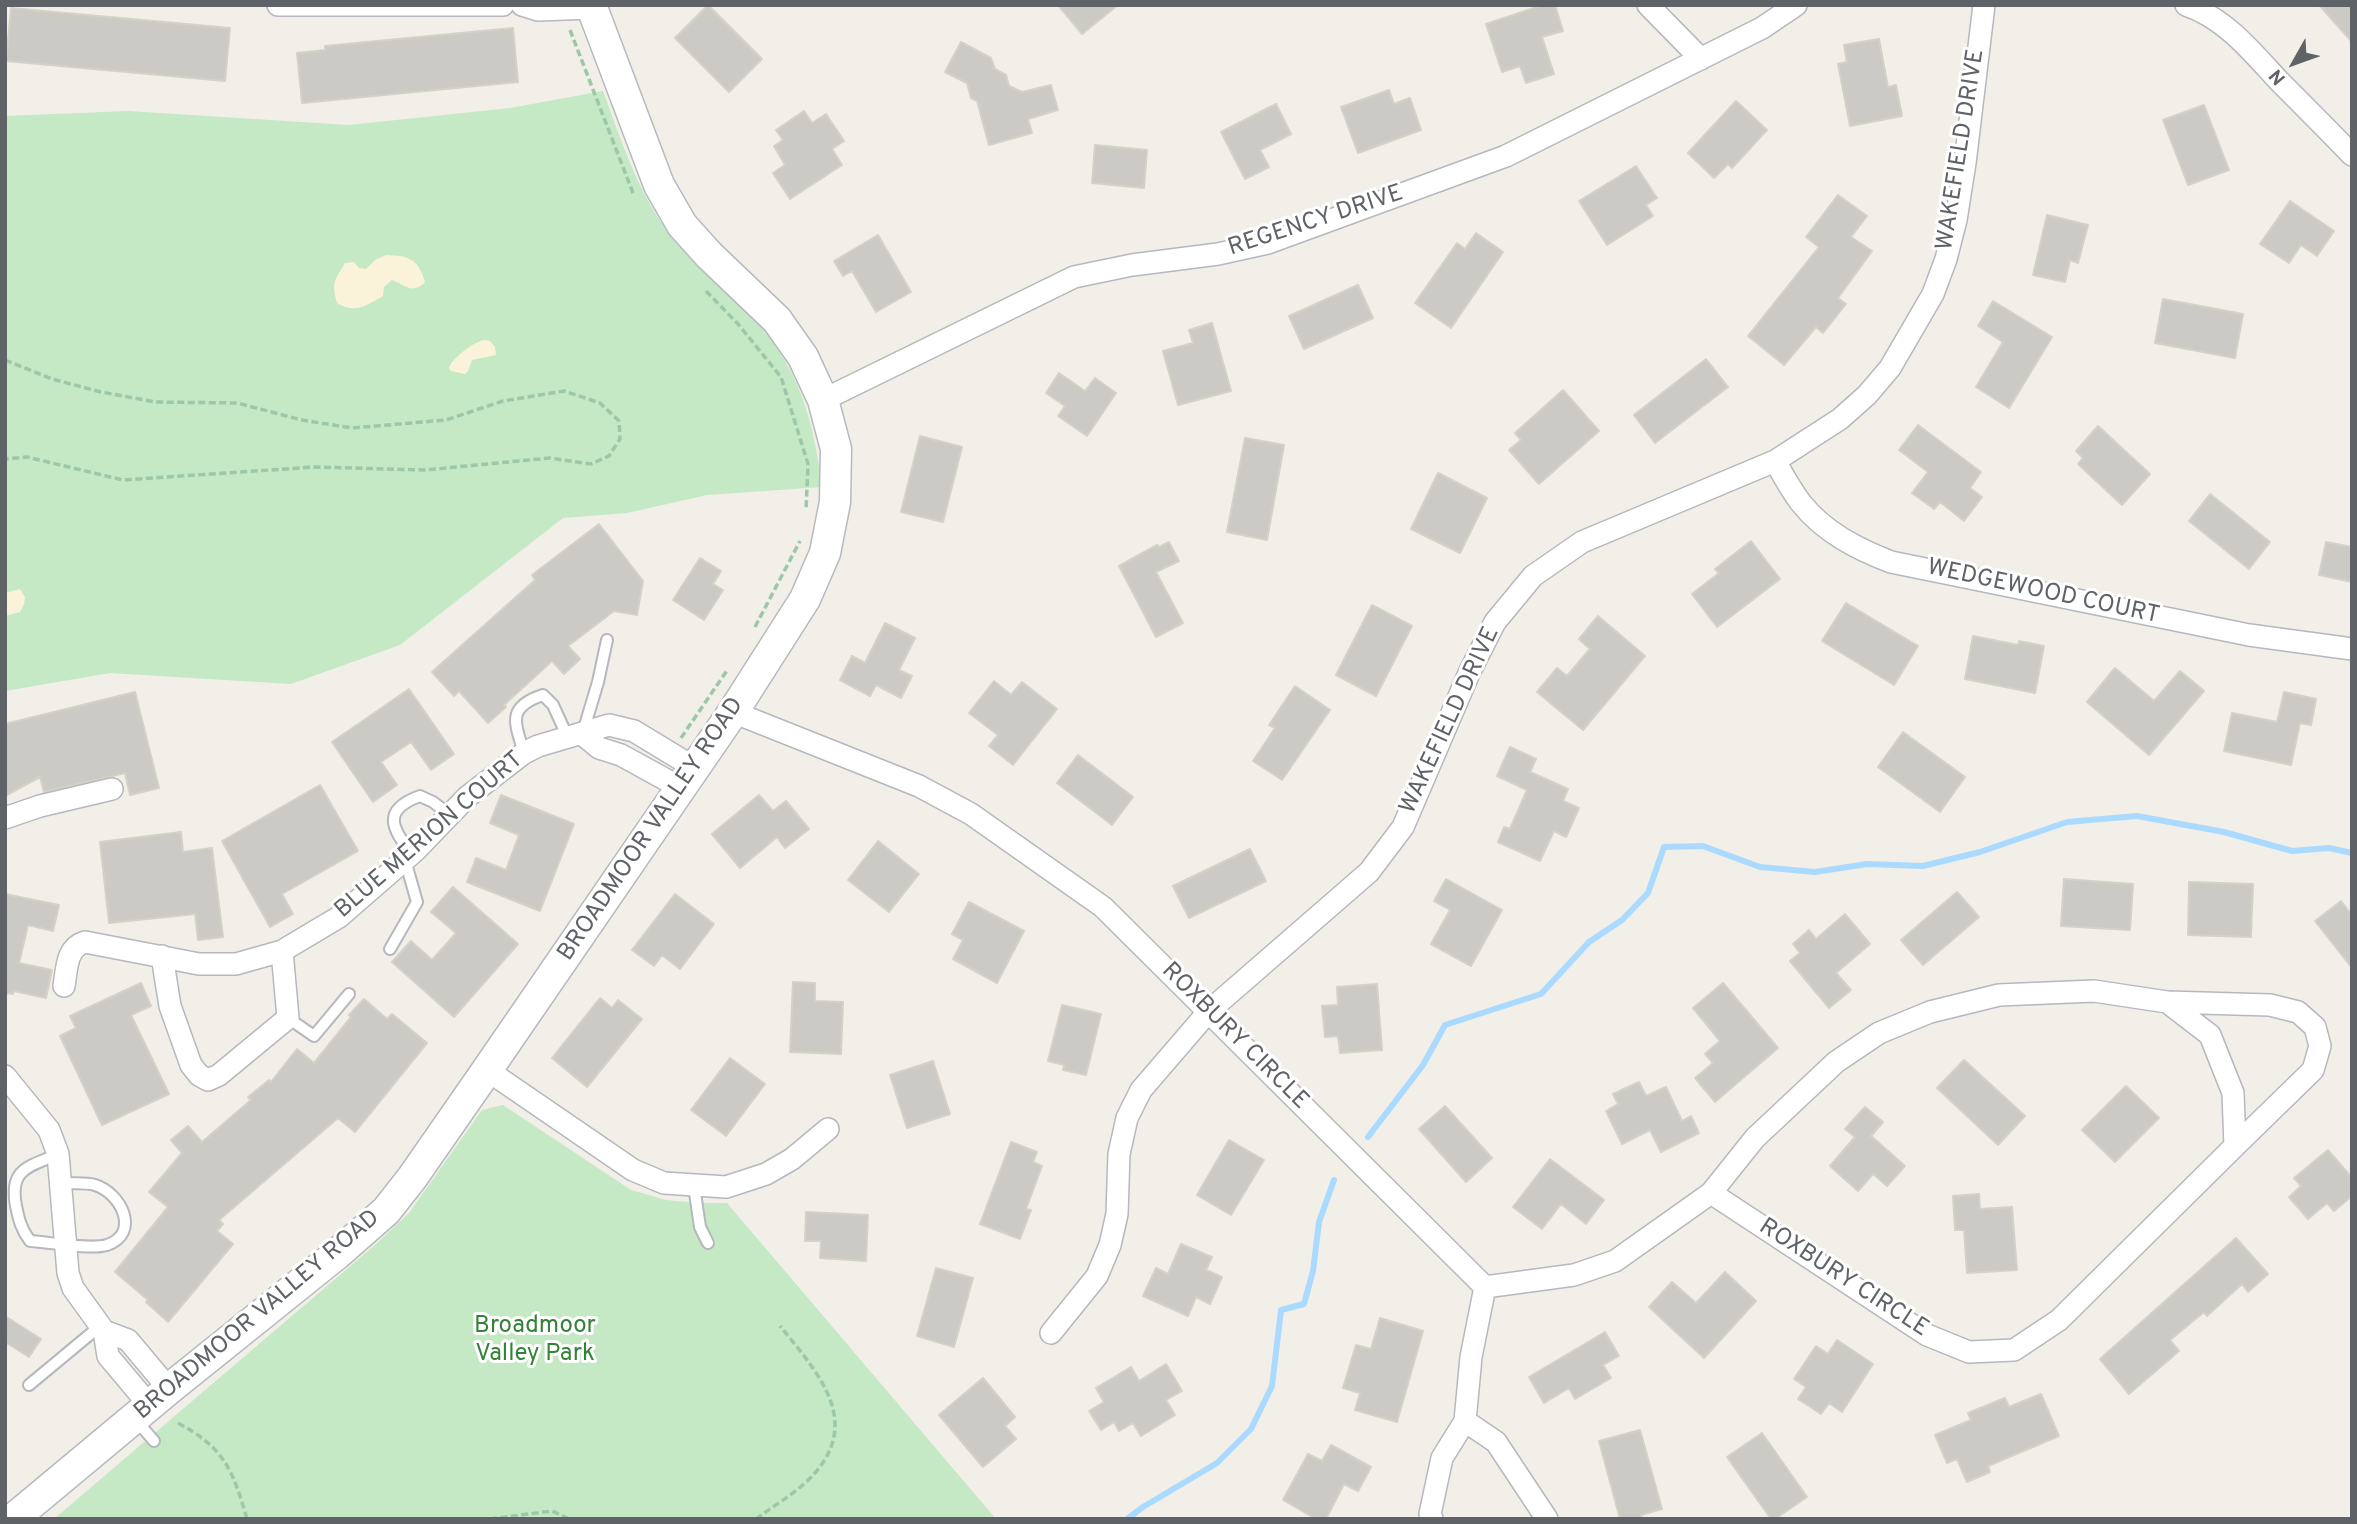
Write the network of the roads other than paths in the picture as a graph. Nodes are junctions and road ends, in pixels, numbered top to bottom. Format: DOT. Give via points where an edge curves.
graph roads {
  1 [pos="278,5"];
  2 [pos="503,5"];
  3 [pos="522,5"];
  4 [pos="1648,5"];
  5 [pos="1796,5"];
  6 [pos="1984,5"];
  7 [pos="2186,5"];
  8 [pos="582,7"];
  9 [pos="1701,59"];
  10 [pos="2352,155"];
  11 [pos="823,400"];
  12 [pos="1774,461"];
  13 [pos="607,640"];
  14 [pos="2352,649"];
  15 [pos="733,712"];
  16 [pos="575,736"];
  17 [pos="524,753"];
  18 [pos="682,770"];
  19 [pos="112,789"];
  20 [pos="450,815"];
  21 [pos="5,818"];
  22 [pos="408,857"];
  23 [pos="390,949"];
  24 [pos="282,951"];
  25 [pos="162,956"];
  26 [pos="64,986"];
  27 [pos="349,994"];
  28 [pos="2167,1002"];
  29 [pos="1209,1011"];
  30 [pos="288,1018"];
  31 [pos="487,1070"];
  32 [pos="5,1076"];
  33 [pos="828,1129"];
  34 [pos="2235,1146"];
  35 [pos="58,1154"];
  36 [pos="62,1183"];
  37 [pos="694,1186"];
  38 [pos="1711,1194"];
  39 [pos="708,1243"];
  40 [pos="65,1244"];
  41 [pos="1485,1287"];
  42 [pos="102,1328"];
  43 [pos="1051,1333"];
  44 [pos="29,1385"];
  45 [pos="152,1414"];
  46 [pos="1465,1421"];
  47 [pos="13,1519"];
  48 [pos="1432,1519"];
  49 [pos="1548,1519"];
  1 -- 2 [label="street"];
  3 -- 8 [label="street" via="538,10"];
  4 -- 9 [label="street"];
  5 -- 9 [label="street, REGENCY DRIVE"];
  6 -- 12 [label="street, WAKEFIELD DRIVE" via="1956,219 1933,294 1890,368 1867,395 1840,419"];
  7 -- 10 [label="street" via="2219,22 2240,40"];
  8 -- 11 [label="street, BROADMOOR VALLEY ROAD" via="659,185 682,225 777,320 803,357"];
  9 -- 11 [label="street, REGENCY DRIVE" via="1506,156 1268,243 1074,277"];
  11 -- 15 [label="street, BROADMOOR VALLEY ROAD" via="836,449 835,502 825,553 805,599"];
  12 -- 14 [label="street, WEDGEWOOD COURT" via="1801,503 1820,522 1863,551 1891,562 2249,635"];
  12 -- 29 [label="street, WAKEFIELD DRIVE" via="1582,542 1533,576 1495,622 1403,827 1369,872"];
  13 -- 16 [label="lane" via="598,682"];
  15 -- 18 [label="street, BROADMOOR VALLEY ROAD"];
  15 -- 29 [label="street, ROXBURY CIRCLE" via="919,786 971,814 1104,907"];
  16 -- 17 [label="street, BLUE MERION COURT"];
  16 -- 17 [label="lane" via="543,695 532,698 519,708 514,721"];
  16 -- 18 [label="street" via="621,755"];
  16 -- 18 [label="street, BLUE MERION COURT" via="609,725 634,731"];
  17 -- 20 [label="street, BLUE MERION COURT"];
  18 -- 31 [label="street, BROADMOOR VALLEY ROAD"];
  19 -- 21 [label="street"];
  20 -- 22 [label="street, BLUE MERION COURT"];
  20 -- 22 [label="lane" via="420,796 406,801 392,823"];
  22 -- 23 [label="lane" via="417,902"];
  22 -- 24 [label="street, BLUE MERION COURT" via="339,917"];
  24 -- 25 [label="street, BLUE MERION COURT" via="236,964 199,964"];
  24 -- 30 [label="street"];
  25 -- 26 [label="street, BLUE MERION COURT" via="85,942 69,955"];
  25 -- 30 [label="street" via="170,1006 191,1065 208,1080"];
  27 -- 30 [label="lane" via="314,1036"];
  28 -- 34 [label="street, ROXBURY CIRCLE" via="2210,1035 2234,1093"];
  28 -- 34 [label="street, ROXBURY CIRCLE" via="2270,1005 2298,1012 2315,1027 2320,1046 2313,1070"];
  28 -- 38 [label="street, ROXBURY CIRCLE" via="2094,991 1999,995 1930,1012 1879,1033 1836,1062 1755,1138"];
  29 -- 41 [label="street, ROXBURY CIRCLE"];
  29 -- 43 [label="street, WAKEFIELD DRIVE" via="1141,1090 1127,1118 1110,1245 1097,1276"];
  31 -- 37 [label="street" via="633,1170 664,1184"];
  31 -- 45 [label="street, BROADMOOR VALLEY ROAD" via="386,1211"];
  32 -- 35 [label="street" via="49,1130"];
  33 -- 37 [label="street" via="766,1174 726,1187"];
  34 -- 38 [label="street, ROXBURY CIRCLE" via="2060,1320 2014,1350 1969,1352 1927,1335"];
  35 -- 36 [label="street"];
  35 -- 40 [label="lane" via="28,1167 16,1178 13,1190 20,1227 30,1241"];
  36 -- 40 [label="street"];
  36 -- 40 [label="lane" via="94,1185 111,1194 126,1223 120,1236 109,1244"];
  37 -- 39 [label="lane" via="700,1227"];
  38 -- 41 [label="street, ROXBURY CIRCLE" via="1615,1261 1574,1275"];
  40 -- 42 [label="street" via="73,1288"];
  41 -- 46 [label="street" via="1471,1357"];
  42 -- 44 [label="lane"];
  42 -- 45 [label="street" via="108,1356"];
  45 -- 47 [label="street, BROADMOOR VALLEY ROAD"];
  46 -- 48 [label="street" via="1442,1458"];
  46 -- 49 [label="street" via="1496,1442"];
}
